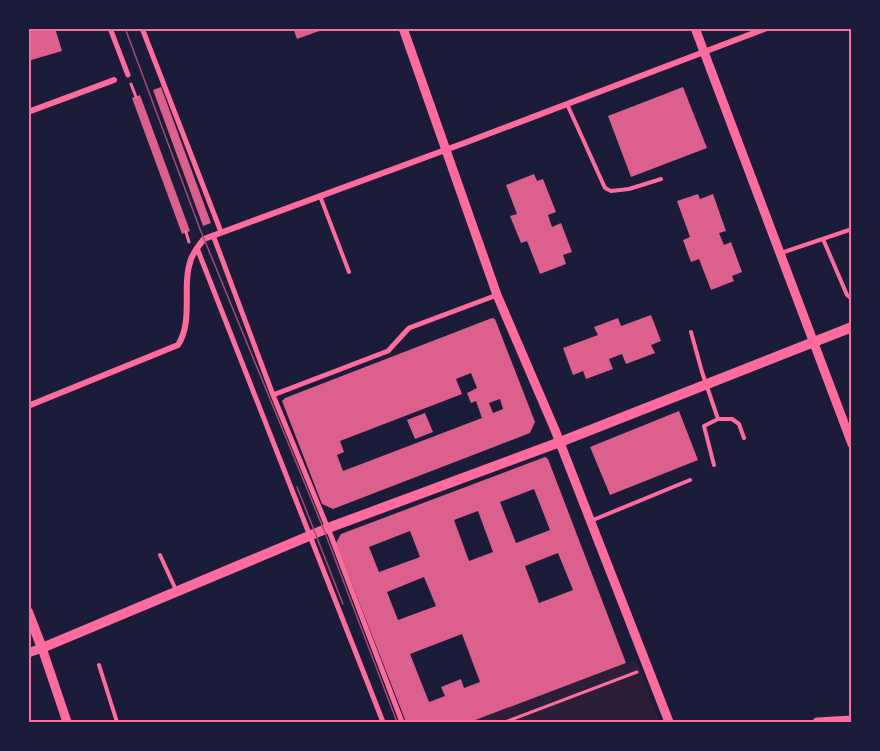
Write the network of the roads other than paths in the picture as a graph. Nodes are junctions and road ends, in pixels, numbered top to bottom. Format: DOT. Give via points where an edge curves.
graph roads {
  1 [pos="110,28"];
  2 [pos="142,28"];
  3 [pos="403,28"];
  4 [pos="695,28"];
  5 [pos="767,28"];
  6 [pos="704,52"];
  7 [pos="128,75"];
  8 [pos="114,80"];
  9 [pos="566,104"];
  10 [pos="28,112"];
  11 [pos="445,149"];
  12 [pos="661,179"];
  13 [pos="320,195"];
  14 [pos="852,229"];
  15 [pos="221,232"];
  16 [pos="213,235"];
  17 [pos="822,239"];
  18 [pos="197,248"];
  19 [pos="780,254"];
  20 [pos="349,272"];
  21 [pos="497,295"];
  22 [pos="852,298"];
  23 [pos="852,327"];
  24 [pos="691,332"];
  25 [pos="813,341"];
  26 [pos="706,383"];
  27 [pos="273,394"];
  28 [pos="28,406"];
  29 [pos="718,419"];
  30 [pos="744,438"];
  31 [pos="560,442"];
  32 [pos="852,444"];
  33 [pos="714,465"];
  34 [pos="690,480"];
  35 [pos="589,522"];
  36 [pos="328,528"];
  37 [pos="309,536"];
  38 [pos="160,555"];
  39 [pos="177,591"];
  40 [pos="28,612"];
  41 [pos="42,648"];
  42 [pos="28,653"];
  43 [pos="99,665"];
  44 [pos="852,720"];
  45 [pos="67,723"];
  46 [pos="117,723"];
  47 [pos="383,723"];
  48 [pos="402,723"];
  49 [pos="669,723"];
  50 [pos="817,723"];
  1 -- 7 [label="street"];
  2 -- 15 [label="street"];
  3 -- 11 [label="street"];
  4 -- 6 [label="street"];
  5 -- 6 [label="street"];
  6 -- 9 [label="street"];
  6 -- 19 [label="street"];
  8 -- 10 [label="street"];
  9 -- 11 [label="street"];
  9 -- 12 [label="lane" via="605,188 629,189"];
  11 -- 13 [label="street"];
  11 -- 21 [label="street"];
  13 -- 15 [label="street"];
  13 -- 20 [label="lane"];
  14 -- 17 [label="lane"];
  15 -- 16 [label="street"];
  16 -- 18 [label="street"];
  16 -- 27 [label="street"];
  17 -- 19 [label="lane"];
  17 -- 22 [label="lane" via="847,295"];
  18 -- 28 [label="street" via="190,260 185,328 178,345"];
  18 -- 37 [label="street"];
  19 -- 25 [label="street"];
  21 -- 27 [label="street" via="409,328 388,351"];
  21 -- 31 [label="street"];
  23 -- 25 [label="main road"];
  24 -- 26 [label="lane"];
  25 -- 26 [label="main road"];
  25 -- 32 [label="street"];
  26 -- 29 [label="lane"];
  26 -- 31 [label="main road"];
  27 -- 36 [label="street"];
  29 -- 30 [label="lane" via="732,419 739,424"];
  29 -- 33 [label="lane" via="704,426"];
  31 -- 35 [label="street"];
  31 -- 36 [label="main road"];
  34 -- 35 [label="lane"];
  35 -- 49 [label="street"];
  36 -- 37 [label="main road"];
  36 -- 48 [label="street"];
  37 -- 39 [label="main road"];
  37 -- 47 [label="street"];
  38 -- 39 [label="lane"];
  39 -- 41 [label="main road"];
  40 -- 41 [label="main road"];
  41 -- 42 [label="street"];
  41 -- 45 [label="street"];
  43 -- 46 [label="lane"];
  44 -- 50 [label="street"];
}
